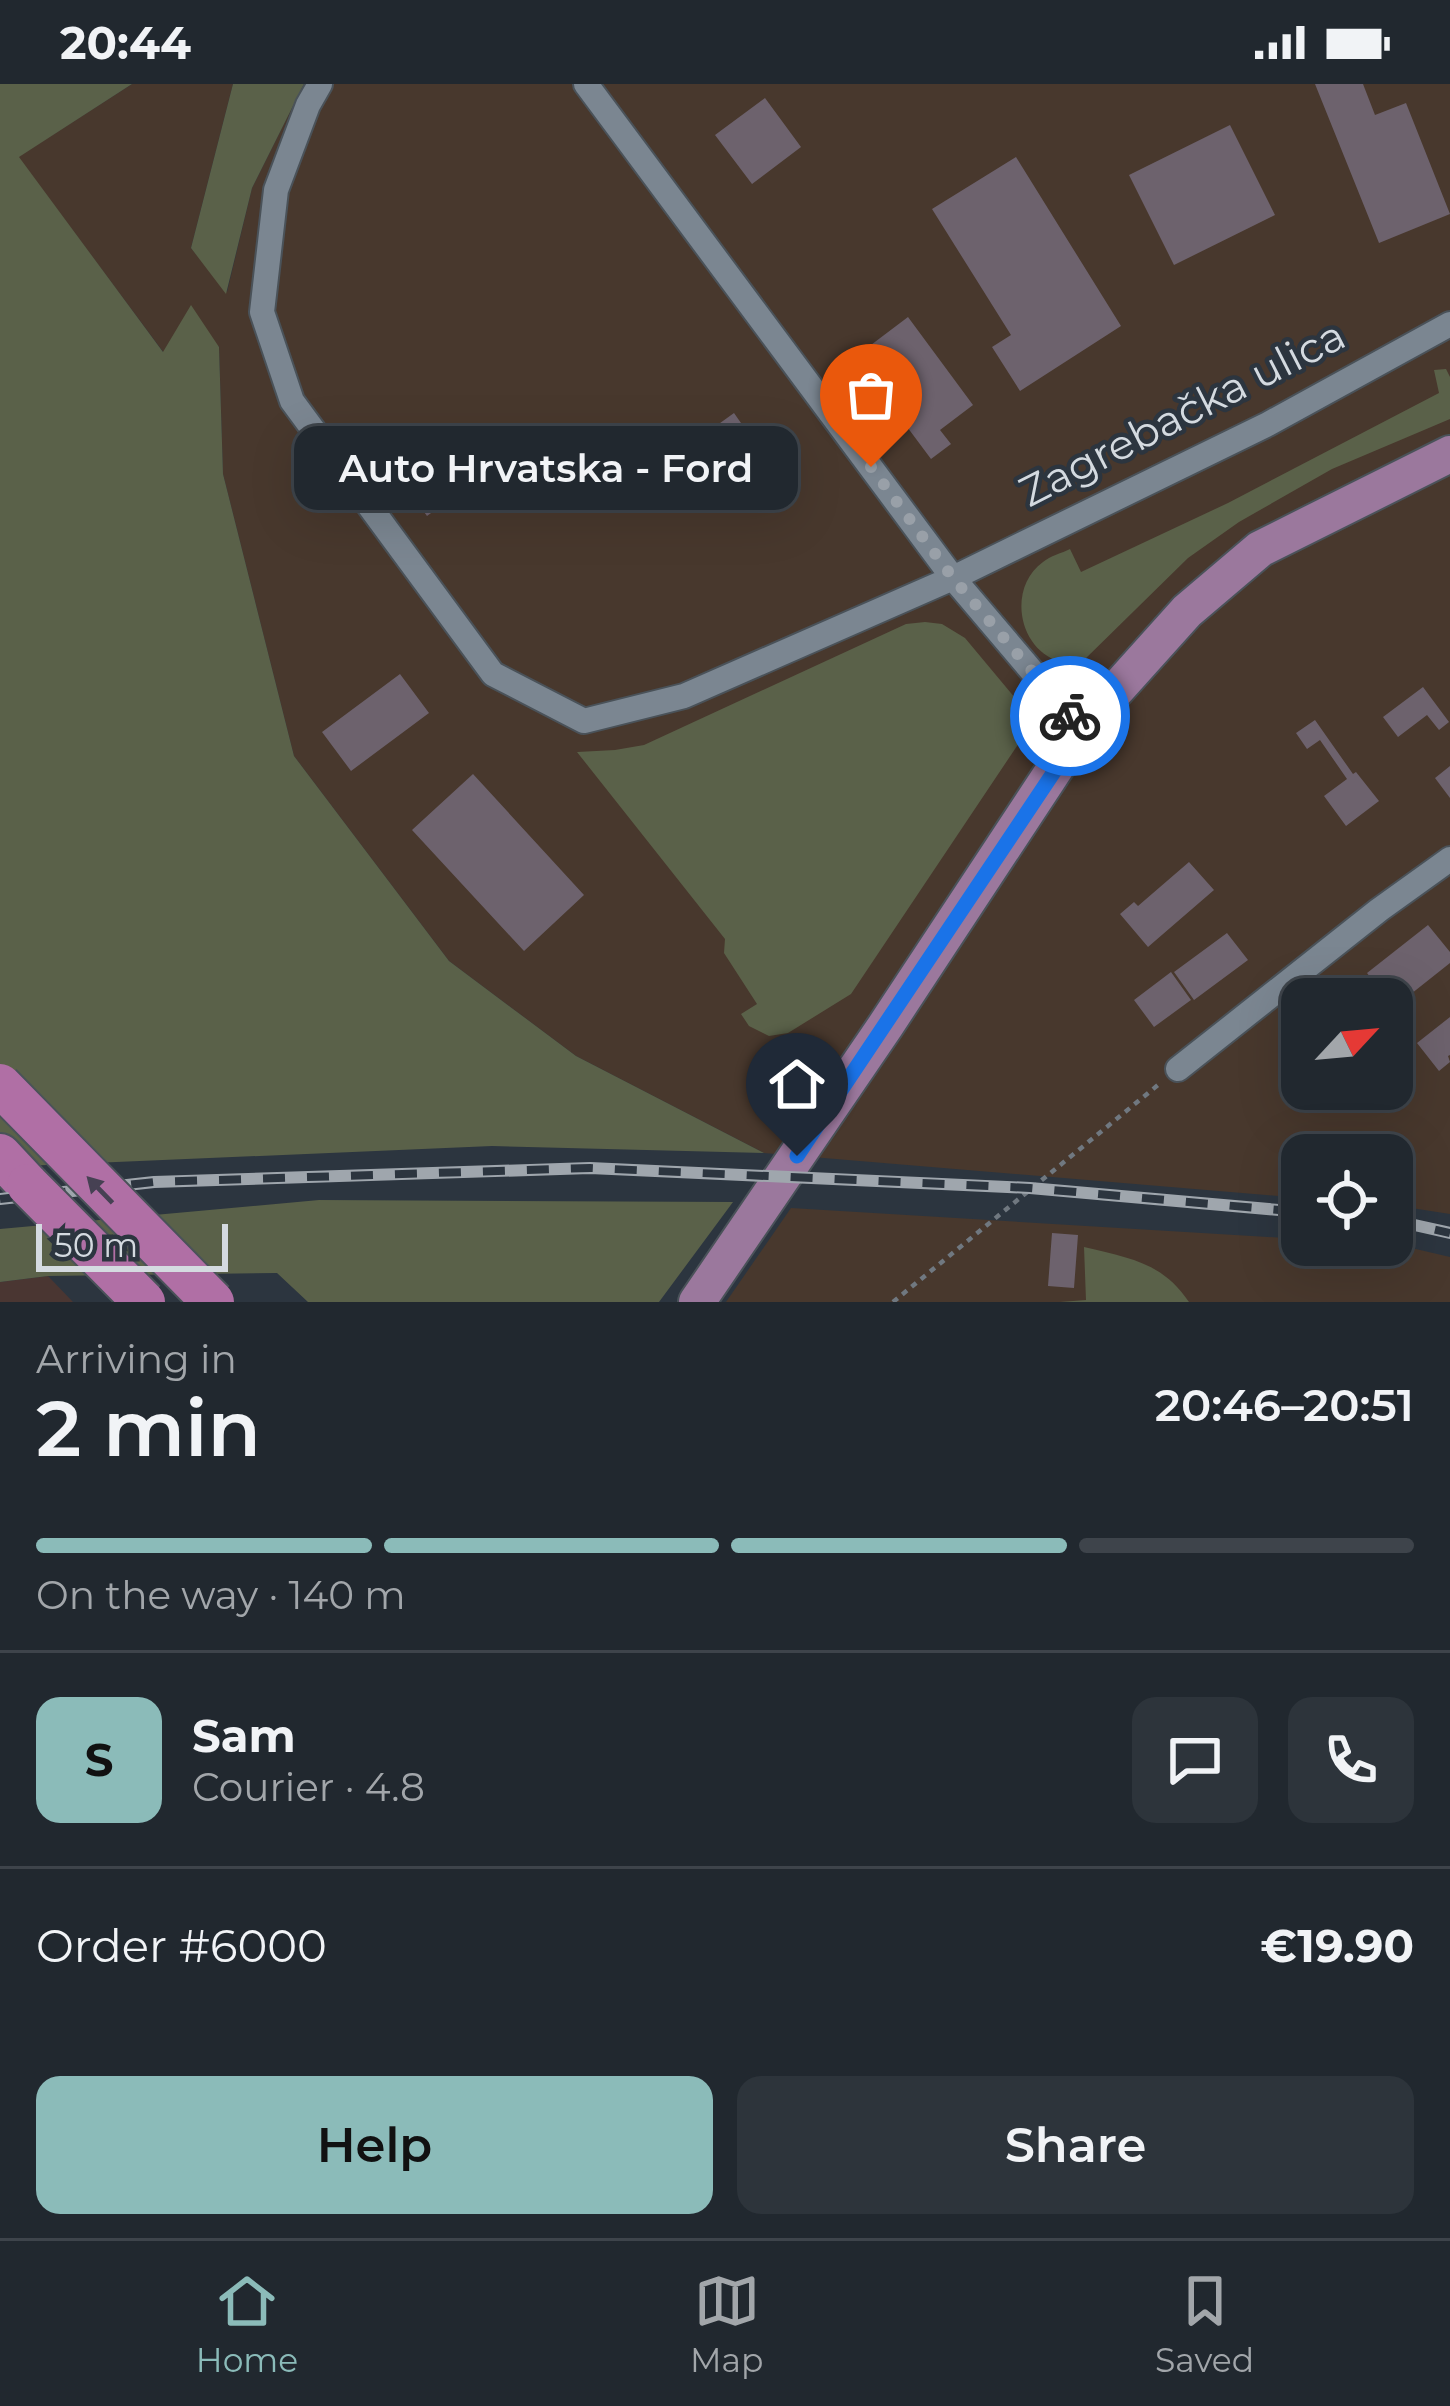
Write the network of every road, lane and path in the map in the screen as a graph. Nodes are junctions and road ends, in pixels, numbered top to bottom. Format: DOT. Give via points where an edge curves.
graph roads {
  1 [pos="320,84"];
  2 [pos="586,84"];
  3 [pos="1450,324"];
  4 [pos="1450,454"];
  5 [pos="953,578"];
  6 [pos="1082,730"];
  7 [pos="1450,859"];
  8 [pos="1178,1069"];
  9 [pos="0,1085"];
  10 [pos="0,1155"];
  11 [pos="144,1302"];
  12 [pos="212,1302"];
  13 [pos="697,1302"];
  14 [pos="893,1302"];
  1 -- 5 [label="street, Zagrebačka ulica" via="276,190 262,312 292,401 493,674 584,721 685,696"];
  2 -- 5 [label="street"];
  3 -- 5 [label="street, Zagrebačka ulica" via="1268,424"];
  4 -- 6 [label="main road" via="1260,548 1187,611"];
  5 -- 6 [label="street"];
  6 -- 13 [label="main road"];
  7 -- 8 [label="street"];
  8 -- 14 [label="path"];
  12 -- 9 [label="highway, one-way, bridge"];
  10 -- 11 [label="highway, bridge"];
}
